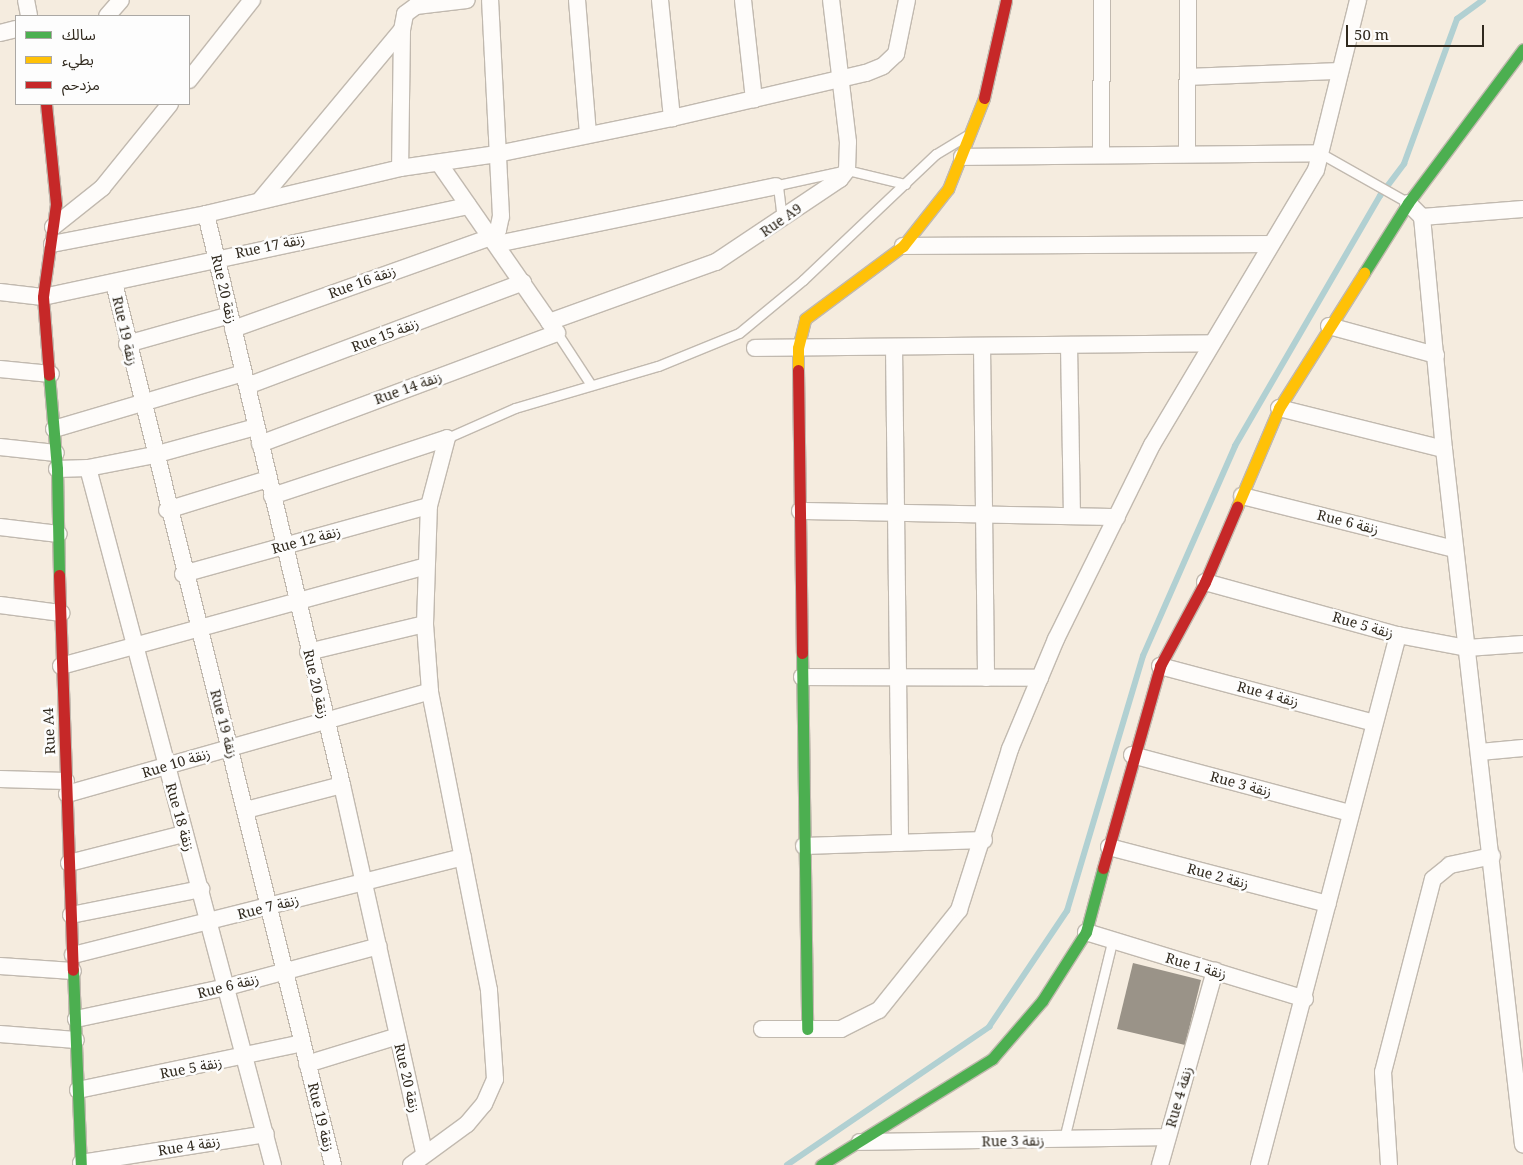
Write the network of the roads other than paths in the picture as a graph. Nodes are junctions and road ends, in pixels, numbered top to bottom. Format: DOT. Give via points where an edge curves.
graph roads {
  1 [pos="26,0"];
  2 [pos="121,0"];
  3 [pos="252,0"];
  4 [pos="468,0"];
  5 [pos="490,0"];
  6 [pos="577,0"];
  7 [pos="660,0"];
  8 [pos="743,0"];
  9 [pos="832,0"];
  10 [pos="907,0"];
  11 [pos="1006,0"];
  12 [pos="1102,0"];
  13 [pos="1188,0"];
  14 [pos="1358,0"];
  15 [pos="29,15"];
  16 [pos="108,15"];
  17 [pos="15,29"];
  18 [pos="402,30"];
  19 [pos="0,33"];
  20 [pos="1523,49"];
  21 [pos="1339,71"];
  22 [pos="1188,77"];
  23 [pos="190,79"];
  24 [pos="838,79"];
  25 [pos="754,99"];
  26 [pos="46,105"];
  27 [pos="169,105"];
  28 [pos="672,118"];
  29 [pos="971,133"];
  30 [pos="588,134"];
  31 [pos="1320,153"];
  32 [pos="497,154"];
  33 [pos="1187,154"];
  34 [pos="1101,155"];
  35 [pos="962,157"];
  36 [pos="439,163"];
  37 [pos="400,168"];
  38 [pos="846,170"];
  39 [pos="905,184"];
  40 [pos="776,186"];
  41 [pos="261,199"];
  42 [pos="1408,203"];
  43 [pos="468,206"];
  44 [pos="1523,209"];
  45 [pos="206,214"];
  46 [pos="1422,217"];
  47 [pos="782,219"];
  48 [pos="53,236"];
  49 [pos="494,240"];
  50 [pos="1270,244"];
  51 [pos="903,246"];
  52 [pos="216,257"];
  53 [pos="522,282"];
  54 [pos="114,283"];
  55 [pos="0,292"];
  56 [pos="43,297"];
  57 [pos="232,322"];
  58 [pos="1328,326"];
  59 [pos="553,328"];
  60 [pos="1211,343"];
  61 [pos="127,344"];
  62 [pos="1070,345"];
  63 [pos="982,346"];
  64 [pos="894,347"];
  65 [pos="755,348"];
  66 [pos="798,348"];
  67 [pos="1436,355"];
  68 [pos="0,369"];
  69 [pos="50,374"];
  70 [pos="245,380"];
  71 [pos="591,384"];
  72 [pos="143,404"];
  73 [pos="1280,408"];
  74 [pos="256,426"];
  75 [pos="54,429"];
  76 [pos="447,438"];
  77 [pos="260,444"];
  78 [pos="0,447"];
  79 [pos="1444,449"];
  80 [pos="154,455"];
  81 [pos="57,461"];
  82 [pos="88,468"];
  83 [pos="268,479"];
  84 [pos="272,496"];
  85 [pos="1242,496"];
  86 [pos="429,506"];
  87 [pos="167,510"];
  88 [pos="800,511"];
  89 [pos="896,513"];
  90 [pos="984,514"];
  91 [pos="1072,516"];
  92 [pos="1116,517"];
  93 [pos="0,527"];
  94 [pos="59,534"];
  95 [pos="284,547"];
  96 [pos="1455,549"];
  97 [pos="426,566"];
  98 [pos="183,574"];
  99 [pos="1205,582"];
  100 [pos="296,598"];
  101 [pos="0,605"];
  102 [pos="61,613"];
  103 [pos="425,624"];
  104 [pos="198,627"];
  105 [pos="1398,635"];
  106 [pos="1523,644"];
  107 [pos="132,645"];
  108 [pos="1467,648"];
  109 [pos="308,652"];
  110 [pos="61,666"];
  111 [pos="1160,666"];
  112 [pos="802,677"];
  113 [pos="898,677"];
  114 [pos="986,678"];
  115 [pos="1040,678"];
  116 [pos="430,691"];
  117 [pos="324,721"];
  118 [pos="1374,723"];
  119 [pos="230,747"];
  120 [pos="1523,748"];
  121 [pos="1480,752"];
  122 [pos="1132,755"];
  123 [pos="166,767"];
  124 [pos="0,779"];
  125 [pos="342,785"];
  126 [pos="67,788"];
  127 [pos="246,810"];
  128 [pos="1350,813"];
  129 [pos="184,834"];
  130 [pos="984,840"];
  131 [pos="900,843"];
  132 [pos="804,846"];
  133 [pos="1109,847"];
  134 [pos="1492,856"];
  135 [pos="464,857"];
  136 [pos="69,863"];
  137 [pos="364,883"];
  138 [pos="201,889"];
  139 [pos="1328,904"];
  140 [pos="270,907"];
  141 [pos="71,915"];
  142 [pos="210,921"];
  143 [pos="1086,932"];
  144 [pos="1112,942"];
  145 [pos="379,946"];
  146 [pos="73,963"];
  147 [pos="0,966"];
  148 [pos="285,971"];
  149 [pos="1215,971"];
  150 [pos="227,987"];
  151 [pos="1305,999"];
  152 [pos="76,1019"];
  153 [pos="762,1029"];
  154 [pos="807,1029"];
  155 [pos="0,1034"];
  156 [pos="398,1036"];
  157 [pos="76,1040"];
  158 [pos="302,1043"];
  159 [pos="246,1057"];
  160 [pos="307,1064"];
  161 [pos="78,1090"];
  162 [pos="266,1134"];
  163 [pos="1168,1137"];
  164 [pos="1064,1140"];
  165 [pos="858,1142"];
  166 [pos="1523,1145"];
  167 [pos="424,1153"];
  168 [pos="81,1164"];
  169 [pos="273,1165"];
  170 [pos="333,1165"];
  171 [pos="411,1165"];
  172 [pos="820,1165"];
  173 [pos="1160,1165"];
  174 [pos="1259,1165"];
  175 [pos="1389,1165"];
  1 -- 15 [label="street"];
  2 -- 16 [label="street"];
  3 -- 23 [label="street"];
  4 -- 18 [label="street" via="416,6 405,14"];
  5 -- 32 [label="street"];
  6 -- 30 [label="street"];
  7 -- 28 [label="street"];
  8 -- 25 [label="street"];
  9 -- 24 [label="street"];
  10 -- 24 [label="street" via="896,54 890,62 866,73"];
  11 -- 29 [label="street" via="1005,18"];
  12 -- 34 [label="street"];
  13 -- 22 [label="street"];
  14 -- 21 [label="street"];
  17 -- 19 [label="street"];
  18 -- 37 [label="street"];
  18 -- 41 [label="street"];
  20 -- 42 [label="street"];
  21 -- 22 [label="street"];
  21 -- 31 [label="street"];
  22 -- 33 [label="street"];
  24 -- 25 [label="street"];
  24 -- 38 [label="street" via="848,142"];
  25 -- 28 [label="street"];
  26 -- 48 [label="street, Rue A4" via="55,166"];
  27 -- 48 [label="street" via="102,188"];
  28 -- 30 [label="street"];
  29 -- 35 [label="street"];
  29 -- 39 [label="lane" via="936,154"];
  30 -- 32 [label="street"];
  31 -- 33 [label="street"];
  31 -- 42 [label="lane"];
  31 -- 50 [label="street" via="1316,170"];
  32 -- 36 [label="street"];
  32 -- 49 [label="street" via="501,216"];
  33 -- 34 [label="street"];
  34 -- 35 [label="street"];
  35 -- 51 [label="street" via="948,189"];
  36 -- 37 [label="street"];
  36 -- 43 [label="street"];
  37 -- 41 [label="street"];
  38 -- 39 [label="lane"];
  38 -- 40 [label="lane"];
  38 -- 47 [label="street, Rue A9"];
  39 -- 71 [label="lane" via="803,280 740,333 694,354"];
  40 -- 47 [label="lane"];
  40 -- 49 [label="street, Rue 16 زنقة"];
  41 -- 45 [label="street"];
  42 -- 46 [label="street"];
  42 -- 58 [label="street"];
  43 -- 49 [label="street"];
  43 -- 52 [label="street, Rue 17 زنقة"];
  44 -- 46 [label="street"];
  45 -- 48 [label="street"];
  45 -- 52 [label="street, Rue 20 زنقة"];
  46 -- 67 [label="street"];
  47 -- 59 [label="street, Rue A9" via="716,262"];
  48 -- 56 [label="street, Rue A4"];
  49 -- 53 [label="street"];
  49 -- 57 [label="street, Rue 16 زنقة"];
  50 -- 51 [label="street"];
  50 -- 60 [label="street"];
  51 -- 66 [label="street" via="805,318"];
  52 -- 54 [label="street, Rue 17 زنقة"];
  52 -- 57 [label="street, Rue 20 زنقة"];
  53 -- 59 [label="street"];
  53 -- 70 [label="street, Rue 15 زنقة"];
  54 -- 56 [label="street, Rue 17 زنقة"];
  54 -- 61 [label="street, Rue 19 زنقة"];
  55 -- 56 [label="street, Rue 17 زنقة"];
  56 -- 69 [label="street, Rue A4"];
  57 -- 61 [label="street, Rue 16 زنقة"];
  57 -- 70 [label="street, Rue 20 زنقة"];
  58 -- 67 [label="street"];
  58 -- 73 [label="street"];
  59 -- 71 [label="lane"];
  59 -- 77 [label="street, Rue 14 زنقة"];
  60 -- 62 [label="street"];
  60 -- 92 [label="street"];
  61 -- 72 [label="street, Rue 19 زنقة"];
  62 -- 63 [label="street"];
  62 -- 91 [label="street"];
  63 -- 64 [label="street"];
  63 -- 90 [label="street"];
  64 -- 66 [label="street"];
  64 -- 89 [label="street"];
  65 -- 66 [label="street"];
  66 -- 88 [label="street"];
  67 -- 79 [label="street"];
  68 -- 69 [label="street"];
  69 -- 75 [label="street, Rue A4"];
  70 -- 72 [label="street, Rue 15 زنقة"];
  70 -- 74 [label="street, Rue 20 زنقة"];
  71 -- 76 [label="lane" via="515,408"];
  72 -- 75 [label="street, Rue 15 زنقة"];
  72 -- 80 [label="street, Rue 19 زنقة"];
  73 -- 79 [label="street"];
  73 -- 85 [label="street"];
  74 -- 77 [label="street, Rue 20 زنقة"];
  74 -- 80 [label="street"];
  75 -- 81 [label="street, Rue A4"];
  76 -- 84 [label="street"];
  76 -- 86 [label="street"];
  77 -- 83 [label="street, Rue 20 زنقة"];
  78 -- 81 [label="street"];
  79 -- 96 [label="street"];
  80 -- 82 [label="street"];
  80 -- 87 [label="street, Rue 19 زنقة"];
  81 -- 82 [label="street"];
  81 -- 94 [label="street, Rue A4"];
  82 -- 107 [label="street, Rue 18 زنقة"];
  83 -- 84 [label="street, Rue 20 زنقة"];
  83 -- 87 [label="street"];
  84 -- 95 [label="street, Rue 20 زنقة"];
  85 -- 96 [label="street, Rue 6 زنقة"];
  85 -- 99 [label="street"];
  86 -- 95 [label="street, Rue 12 زنقة"];
  86 -- 97 [label="street"];
  87 -- 98 [label="street, Rue 19 زنقة"];
  88 -- 89 [label="street"];
  88 -- 112 [label="street"];
  89 -- 90 [label="street"];
  89 -- 113 [label="street"];
  90 -- 91 [label="street"];
  90 -- 114 [label="street"];
  91 -- 92 [label="street"];
  92 -- 115 [label="street"];
  93 -- 94 [label="street"];
  94 -- 102 [label="street, Rue A4"];
  95 -- 98 [label="street, Rue 12 زنقة"];
  95 -- 100 [label="street, Rue 20 زنقة"];
  96 -- 108 [label="street"];
  97 -- 100 [label="street"];
  97 -- 103 [label="street"];
  98 -- 104 [label="street, Rue 19 زنقة"];
  99 -- 105 [label="street, Rue 5 زنقة"];
  99 -- 111 [label="street"];
  100 -- 104 [label="street"];
  100 -- 109 [label="street, Rue 20 زنقة"];
  101 -- 102 [label="street"];
  102 -- 110 [label="street, Rue A4"];
  103 -- 109 [label="street"];
  103 -- 116 [label="street"];
  104 -- 107 [label="street"];
  104 -- 119 [label="street, Rue 19 زنقة"];
  105 -- 108 [label="street, Rue 5 زنقة"];
  105 -- 118 [label="street"];
  106 -- 108 [label="street, Rue 5 زنقة"];
  107 -- 110 [label="street"];
  107 -- 123 [label="street, Rue 18 زنقة"];
  108 -- 121 [label="street"];
  109 -- 117 [label="street, Rue 20 زنقة"];
  110 -- 126 [label="street, Rue A4"];
  111 -- 118 [label="street, Rue 4 زنقة"];
  111 -- 122 [label="street"];
  112 -- 113 [label="street"];
  112 -- 132 [label="street"];
  113 -- 114 [label="street"];
  113 -- 131 [label="street"];
  114 -- 115 [label="street"];
  115 -- 130 [label="street" via="1010,749"];
  116 -- 117 [label="street, Rue 10 زنقة"];
  116 -- 135 [label="street"];
  117 -- 119 [label="street, Rue 10 زنقة"];
  117 -- 125 [label="street, Rue 20 زنقة"];
  118 -- 128 [label="street"];
  119 -- 123 [label="street, Rue 10 زنقة"];
  119 -- 127 [label="street, Rue 19 زنقة"];
  120 -- 121 [label="street"];
  121 -- 134 [label="street"];
  122 -- 128 [label="street, Rue 3 زنقة"];
  122 -- 133 [label="street"];
  123 -- 126 [label="street, Rue 10 زنقة"];
  123 -- 129 [label="street, Rue 18 زنقة"];
  124 -- 126 [label="street, Rue 10 زنقة"];
  125 -- 127 [label="street"];
  125 -- 137 [label="street, Rue 20 زنقة"];
  126 -- 136 [label="street, Rue A4"];
  127 -- 140 [label="street, Rue 19 زنقة"];
  128 -- 139 [label="street"];
  129 -- 136 [label="street"];
  129 -- 138 [label="street, Rue 18 زنقة"];
  130 -- 131 [label="street"];
  130 -- 154 [label="street" via="959,910 879,1010 842,1029"];
  131 -- 132 [label="street"];
  132 -- 154 [label="street"];
  133 -- 139 [label="street, Rue 2 زنقة"];
  133 -- 143 [label="street"];
  134 -- 166 [label="street"];
  134 -- 175 [label="street" via="1450,865 1433,879 1383,1072"];
  135 -- 137 [label="street, Rue 7 زنقة"];
  135 -- 167 [label="street" via="489,990 495,1079 484,1104 467,1124"];
  136 -- 141 [label="street, Rue A4"];
  137 -- 140 [label="street, Rue 7 زنقة"];
  137 -- 145 [label="street, Rue 20 زنقة"];
  138 -- 141 [label="street"];
  138 -- 142 [label="street, Rue 18 زنقة"];
  139 -- 151 [label="street"];
  140 -- 142 [label="street, Rue 7 زنقة"];
  140 -- 148 [label="street, Rue 19 زنقة"];
  141 -- 146 [label="street, Rue A4"];
  142 -- 146 [label="street, Rue 7 زنقة"];
  142 -- 150 [label="street, Rue 18 زنقة"];
  143 -- 144 [label="street, Rue 1 زنقة"];
  143 -- 165 [label="street" via="1042,1001 992,1059"];
  144 -- 149 [label="street, Rue 1 زنقة"];
  144 -- 164 [label="lane"];
  145 -- 148 [label="street, Rue 6 زنقة"];
  145 -- 156 [label="street, Rue 20 زنقة"];
  146 -- 147 [label="street, Rue 7 زنقة"];
  146 -- 152 [label="street, Rue A4"];
  148 -- 150 [label="street, Rue 6 زنقة"];
  148 -- 158 [label="street, Rue 19 زنقة"];
  149 -- 151 [label="street, Rue 1 زنقة"];
  149 -- 163 [label="street, Rue 4 زنقة"];
  150 -- 152 [label="street, Rue 6 زنقة"];
  150 -- 159 [label="street, Rue 18 زنقة"];
  151 -- 174 [label="street"];
  152 -- 157 [label="street, Rue A4"];
  153 -- 154 [label="street"];
  155 -- 157 [label="street"];
  156 -- 160 [label="street"];
  156 -- 167 [label="street, Rue 20 زنقة"];
  157 -- 161 [label="street, Rue A4"];
  158 -- 159 [label="street, Rue 5 زنقة"];
  158 -- 160 [label="street, Rue 19 زنقة"];
  159 -- 161 [label="street, Rue 5 زنقة"];
  159 -- 162 [label="street, Rue 18 زنقة"];
  160 -- 170 [label="street, Rue 19 زنقة"];
  161 -- 168 [label="street, Rue A4"];
  162 -- 168 [label="street, Rue 4 زنقة"];
  162 -- 169 [label="street, Rue 18 زنقة"];
  163 -- 164 [label="street, Rue 3 زنقة"];
  163 -- 173 [label="street, Rue 4 زنقة"];
  164 -- 165 [label="street, Rue 3 زنقة"];
  165 -- 172 [label="street"];
  167 -- 171 [label="street"];
}
